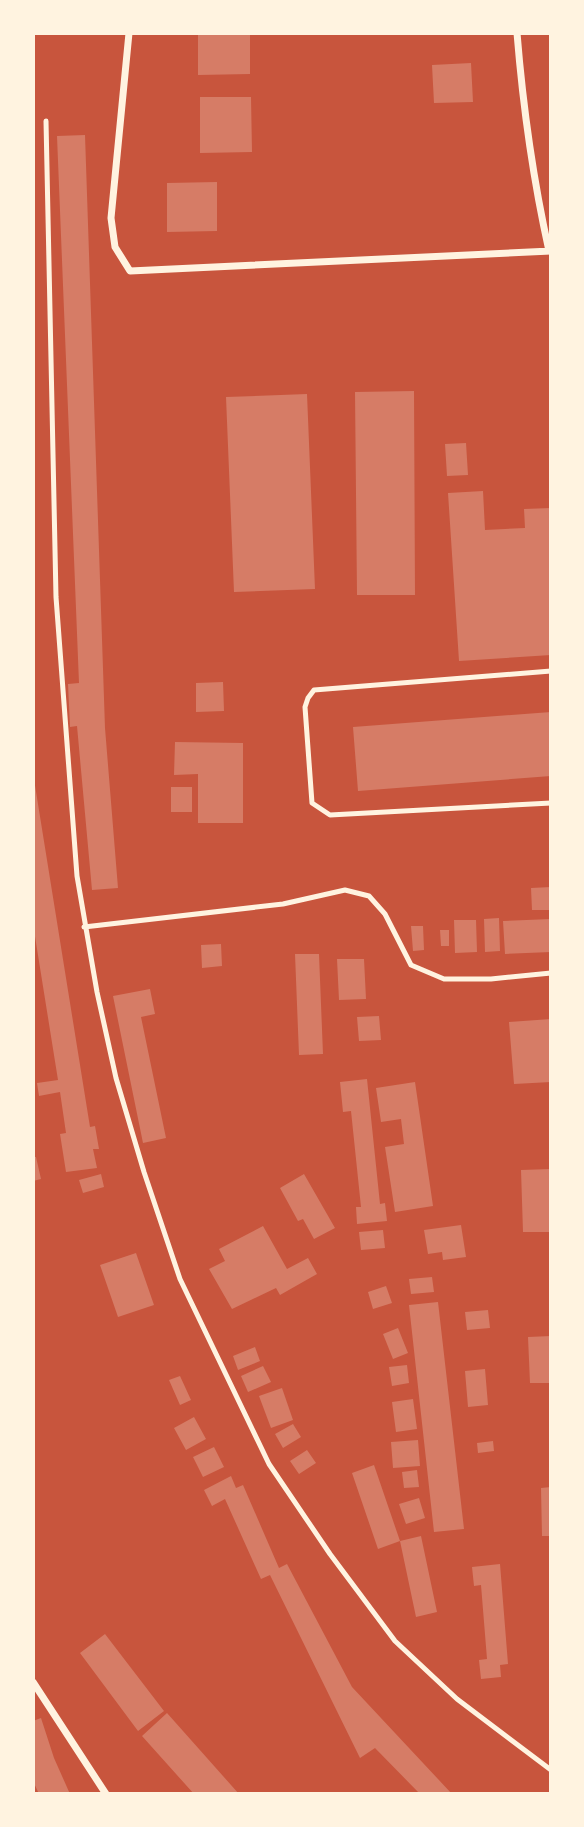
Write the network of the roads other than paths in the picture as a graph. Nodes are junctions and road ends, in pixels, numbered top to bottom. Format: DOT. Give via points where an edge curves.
graph roads {
  1 [pos="128,33"];
  2 [pos="517,33"];
  3 [pos="46,121"];
  4 [pos="550,251"];
  5 [pos="551,671"];
  6 [pos="551,803"];
  7 [pos="84,927"];
  8 [pos="551,973"];
  9 [pos="34,1684"];
  10 [pos="551,1770"];
  11 [pos="106,1794"];
  1 -- 4 [label="street" via="111,218 115,247 130,271"];
  2 -- 4 [label="street" via="537,200"];
  3 -- 7 [label="lane" via="55,597"];
  5 -- 6 [label="lane" via="314,690 305,707 312,803 330,815"];
  7 -- 8 [label="lane" via="283,904 345,890 369,896 385,914 411,965 444,979"];
  7 -- 10 [label="lane" via="116,1078 180,1279 269,1464 395,1640 457,1699"];
  9 -- 11 [label="street"];
}
